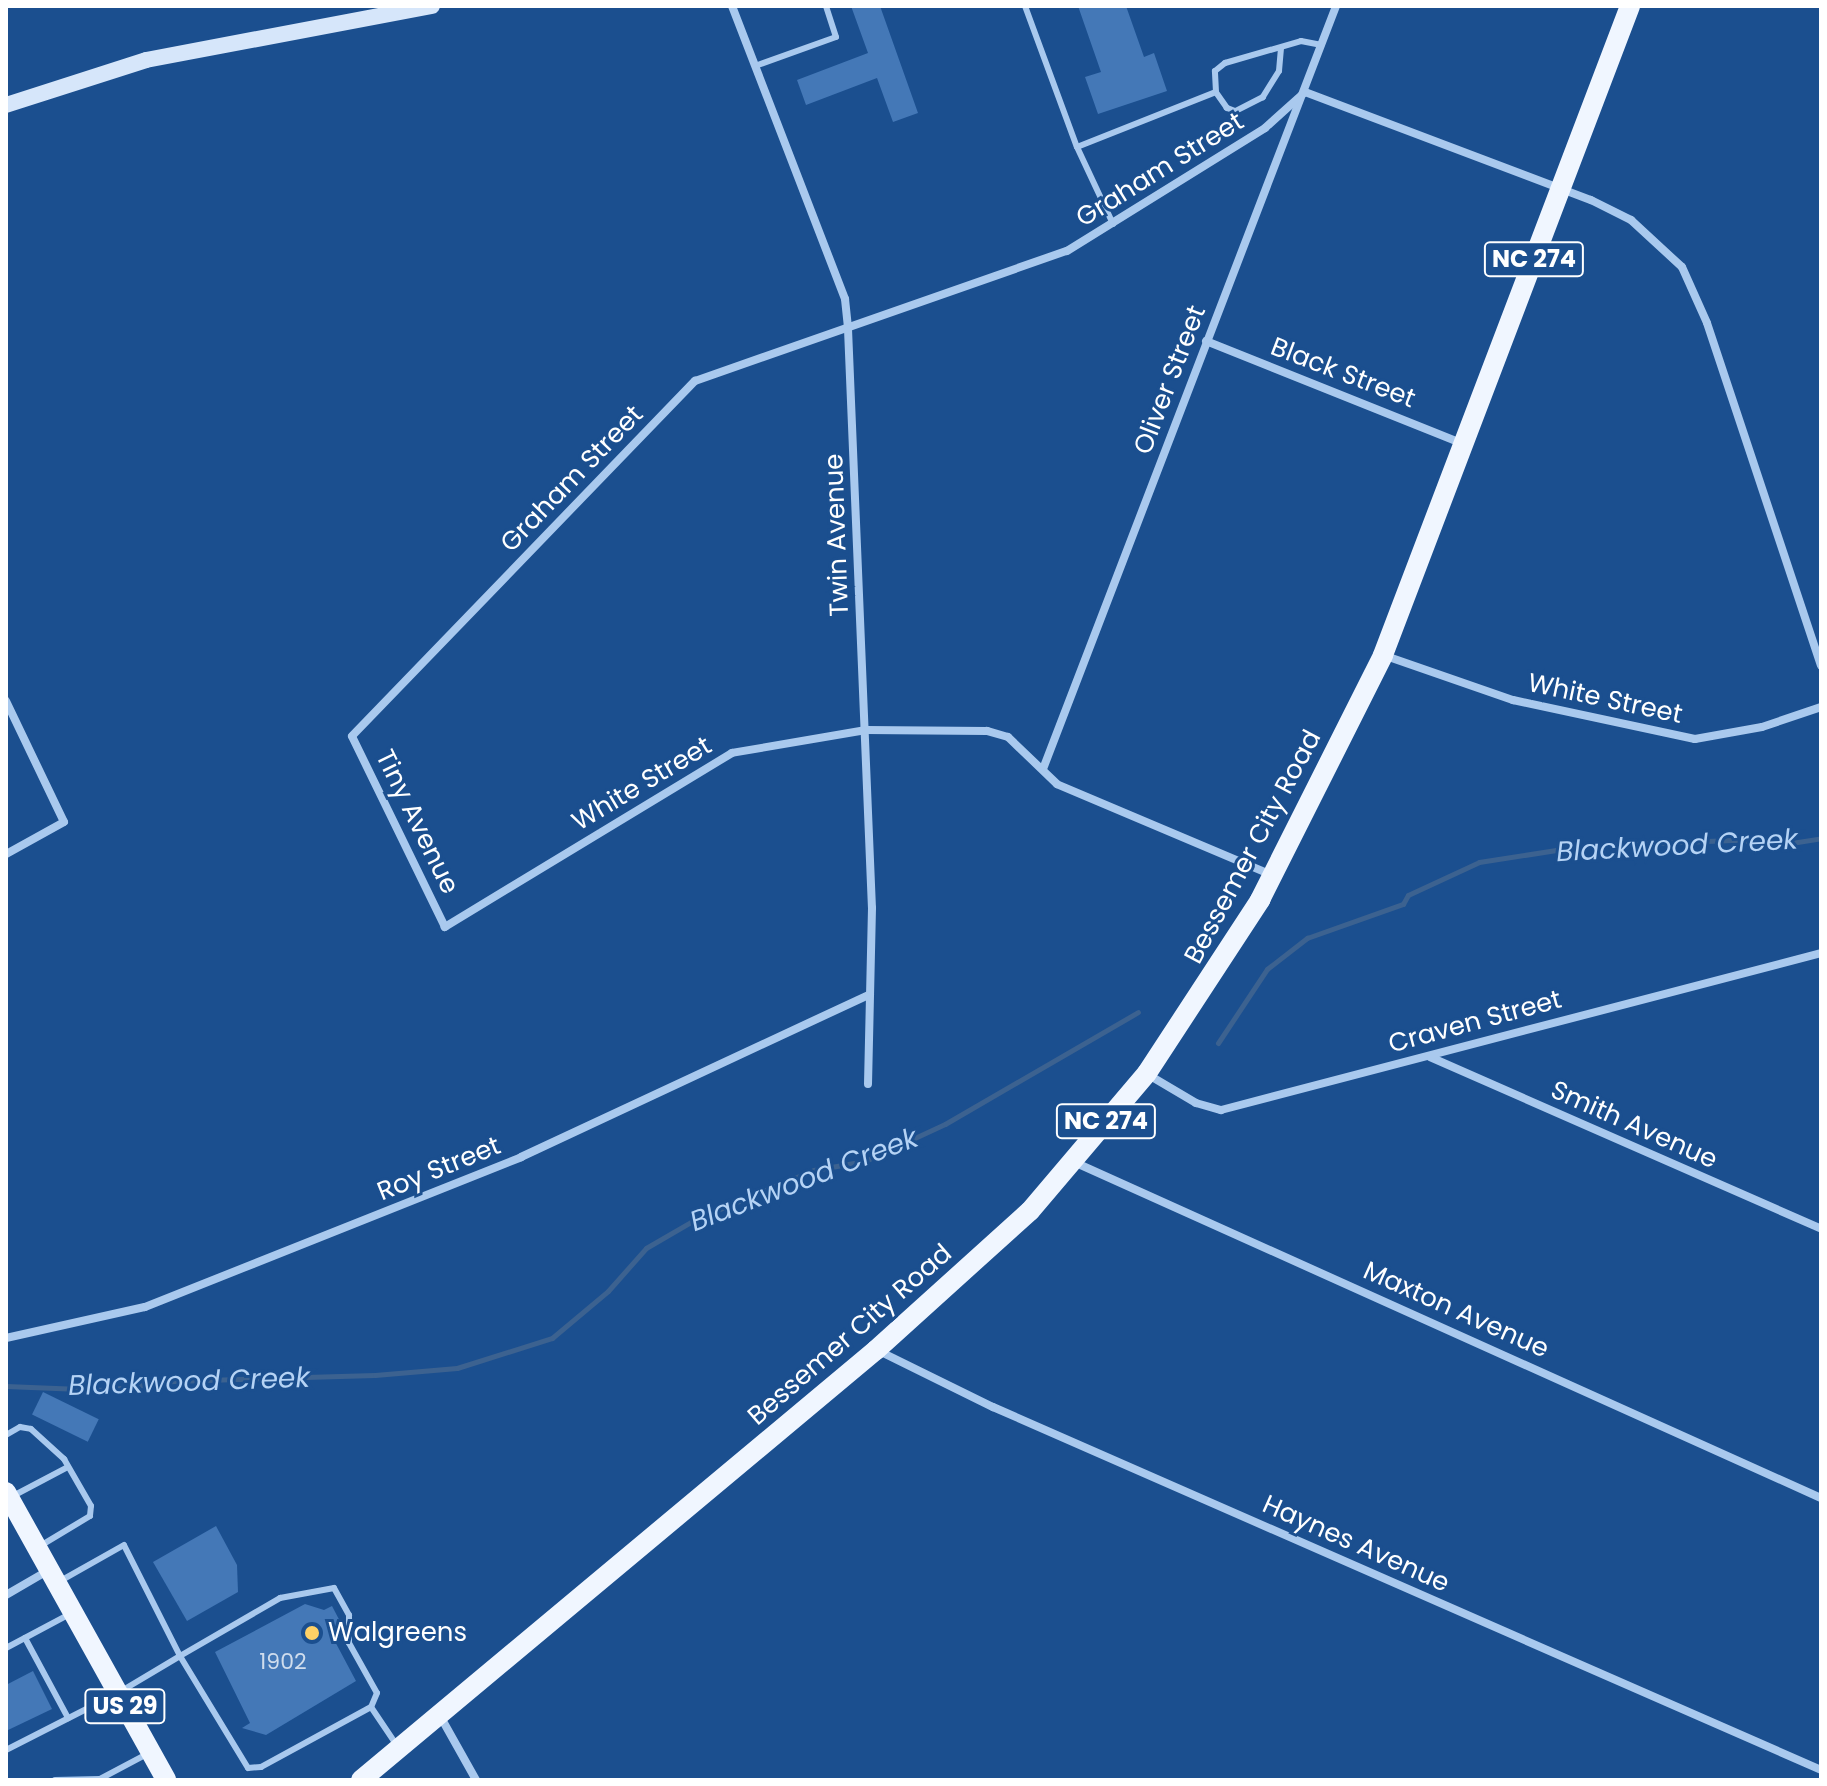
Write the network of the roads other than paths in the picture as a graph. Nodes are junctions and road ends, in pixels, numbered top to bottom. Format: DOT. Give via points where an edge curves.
graph roads {
  1 [pos="432,6"];
  2 [pos="732,6"];
  3 [pos="826,6"];
  4 [pos="1025,6"];
  5 [pos="1336,6"];
  6 [pos="1630,6"];
  7 [pos="375,11"];
  8 [pos="1322,45"];
  9 [pos="1281,48"];
  10 [pos="755,66"];
  11 [pos="1216,92"];
  12 [pos="1305,92"];
  13 [pos="6,105"];
  14 [pos="1077,147"];
  15 [pos="1561,189"];
  16 [pos="1113,224"];
  17 [pos="848,329"];
  18 [pos="1206,341"];
  19 [pos="1465,444"];
  20 [pos="1383,655"];
  21 [pos="1821,666"];
  22 [pos="6,701"];
  23 [pos="1821,707"];
  24 [pos="866,730"];
  25 [pos="352,736"];
  26 [pos="1043,769"];
  27 [pos="6,854"];
  28 [pos="1273,876"];
  29 [pos="445,927"];
  30 [pos="1821,953"];
  31 [pos="870,994"];
  32 [pos="1430,1057"];
  33 [pos="1147,1073"];
  34 [pos="868,1084"];
  35 [pos="1073,1161"];
  36 [pos="1821,1229"];
  37 [pos="6,1338"];
  38 [pos="876,1350"];
  39 [pos="6,1435"];
  40 [pos="68,1467"];
  41 [pos="8,1495"];
  42 [pos="1821,1498"];
  43 [pos="37,1548"];
  44 [pos="53,1576"];
  45 [pos="6,1595"];
  46 [pos="73,1612"];
  47 [pos="25,1638"];
  48 [pos="6,1648"];
  49 [pos="180,1656"];
  50 [pos="118,1693"];
  51 [pos="371,1707"];
  52 [pos="438,1713"];
  53 [pos="68,1718"];
  54 [pos="398,1747"];
  55 [pos="6,1750"];
  56 [pos="150,1752"];
  57 [pos="1821,1770"];
  58 [pos="362,1779"];
  59 [pos="55,1780"];
  60 [pos="101,1780"];
  61 [pos="166,1780"];
  62 [pos="476,1780"];
  1 -- 7 [label="main road"];
  2 -- 10 [label="street, Twin Avenue"];
  3 -- 10 [label="lane" via="836,37"];
  4 -- 14 [label="lane"];
  5 -- 8 [label="street, Oliver Street"];
  6 -- 15 [label="main road, Bessemer City Road / NC 274"];
  7 -- 13 [label="main road" via="146,60"];
  8 -- 9 [label="lane" via="1301,41"];
  8 -- 12 [label="street, Oliver Street"];
  9 -- 11 [label="lane" via="1225,63 1215,71"];
  9 -- 11 [label="lane" via="1279,71 1263,97 1235,111"];
  10 -- 17 [label="street, Twin Avenue" via="845,299"];
  11 -- 14 [label="lane"];
  12 -- 15 [label="street"];
  12 -- 16 [label="street, Graham Street" via="1265,128"];
  12 -- 18 [label="street, Oliver Street"];
  14 -- 16 [label="lane"];
  15 -- 19 [label="main road, Bessemer City Road / NC 274"];
  15 -- 21 [label="street" via="1631,220 1672,256 1692,284"];
  16 -- 17 [label="street, Graham Street" via="1067,251"];
  17 -- 24 [label="street, Twin Avenue"];
  17 -- 25 [label="street, Graham Street" via="695,381"];
  18 -- 19 [label="street, Black Street"];
  18 -- 26 [label="street, Oliver Street"];
  19 -- 20 [label="main road, Bessemer City Road / NC 274"];
  20 -- 23 [label="street, White Street" via="1513,700 1695,739 1762,727"];
  20 -- 28 [label="main road, Bessemer City Road / NC 274"];
  22 -- 27 [label="street" via="64,822"];
  24 -- 26 [label="street, White Street" via="987,731 1008,737"];
  24 -- 29 [label="street, White Street" via="732,753"];
  24 -- 31 [label="street, Twin Avenue"];
  25 -- 29 [label="street, Tiny Avenue"];
  26 -- 28 [label="street, White Street" via="1057,784"];
  28 -- 33 [label="main road, Bessemer City Road / NC 274"];
  30 -- 32 [label="street, Craven Street"];
  31 -- 34 [label="street, Twin Avenue"];
  31 -- 37 [label="street, Roy Street" via="507,1163 145,1307"];
  32 -- 33 [label="street, Craven Street" via="1221,1110 1196,1103"];
  32 -- 36 [label="street, Smith Avenue"];
  33 -- 35 [label="main road, Bessemer City Road / NC 274"];
  35 -- 38 [label="main road, Bessemer City Road / NC 274" via="1030,1211"];
  35 -- 42 [label="street, Maxton Avenue"];
  38 -- 52 [label="main road, Bessemer City Road / NC 274"];
  38 -- 57 [label="street, Haynes Avenue" via="993,1407"];
  39 -- 40 [label="lane" via="20,1427 31,1429"];
  40 -- 41 [label="lane"];
  40 -- 43 [label="lane" via="91,1506 90,1516"];
  41 -- 43 [label="main road, US 29"];
  43 -- 44 [label="main road, US 29"];
  44 -- 45 [label="street"];
  44 -- 46 [label="main road, US 29"];
  44 -- 49 [label="lane" via="124,1545"];
  46 -- 47 [label="lane"];
  46 -- 50 [label="main road, US 29"];
  47 -- 48 [label="lane"];
  47 -- 53 [label="lane"];
  49 -- 50 [label="lane"];
  49 -- 51 [label="lane" via="248,1768 261,1767"];
  49 -- 51 [label="lane" via="280,1598 334,1588 349,1615 349,1643 377,1693"];
  50 -- 53 [label="lane"];
  50 -- 56 [label="main road, US 29"];
  51 -- 54 [label="lane"];
  52 -- 54 [label="main road, Bessemer City Road / NC 274"];
  52 -- 62 [label="street"];
  53 -- 55 [label="lane"];
  54 -- 58 [label="main road, Bessemer City Road / NC 274"];
  56 -- 60 [label="lane"];
  56 -- 61 [label="main road, US 29"];
  59 -- 60 [label="lane"];
}
